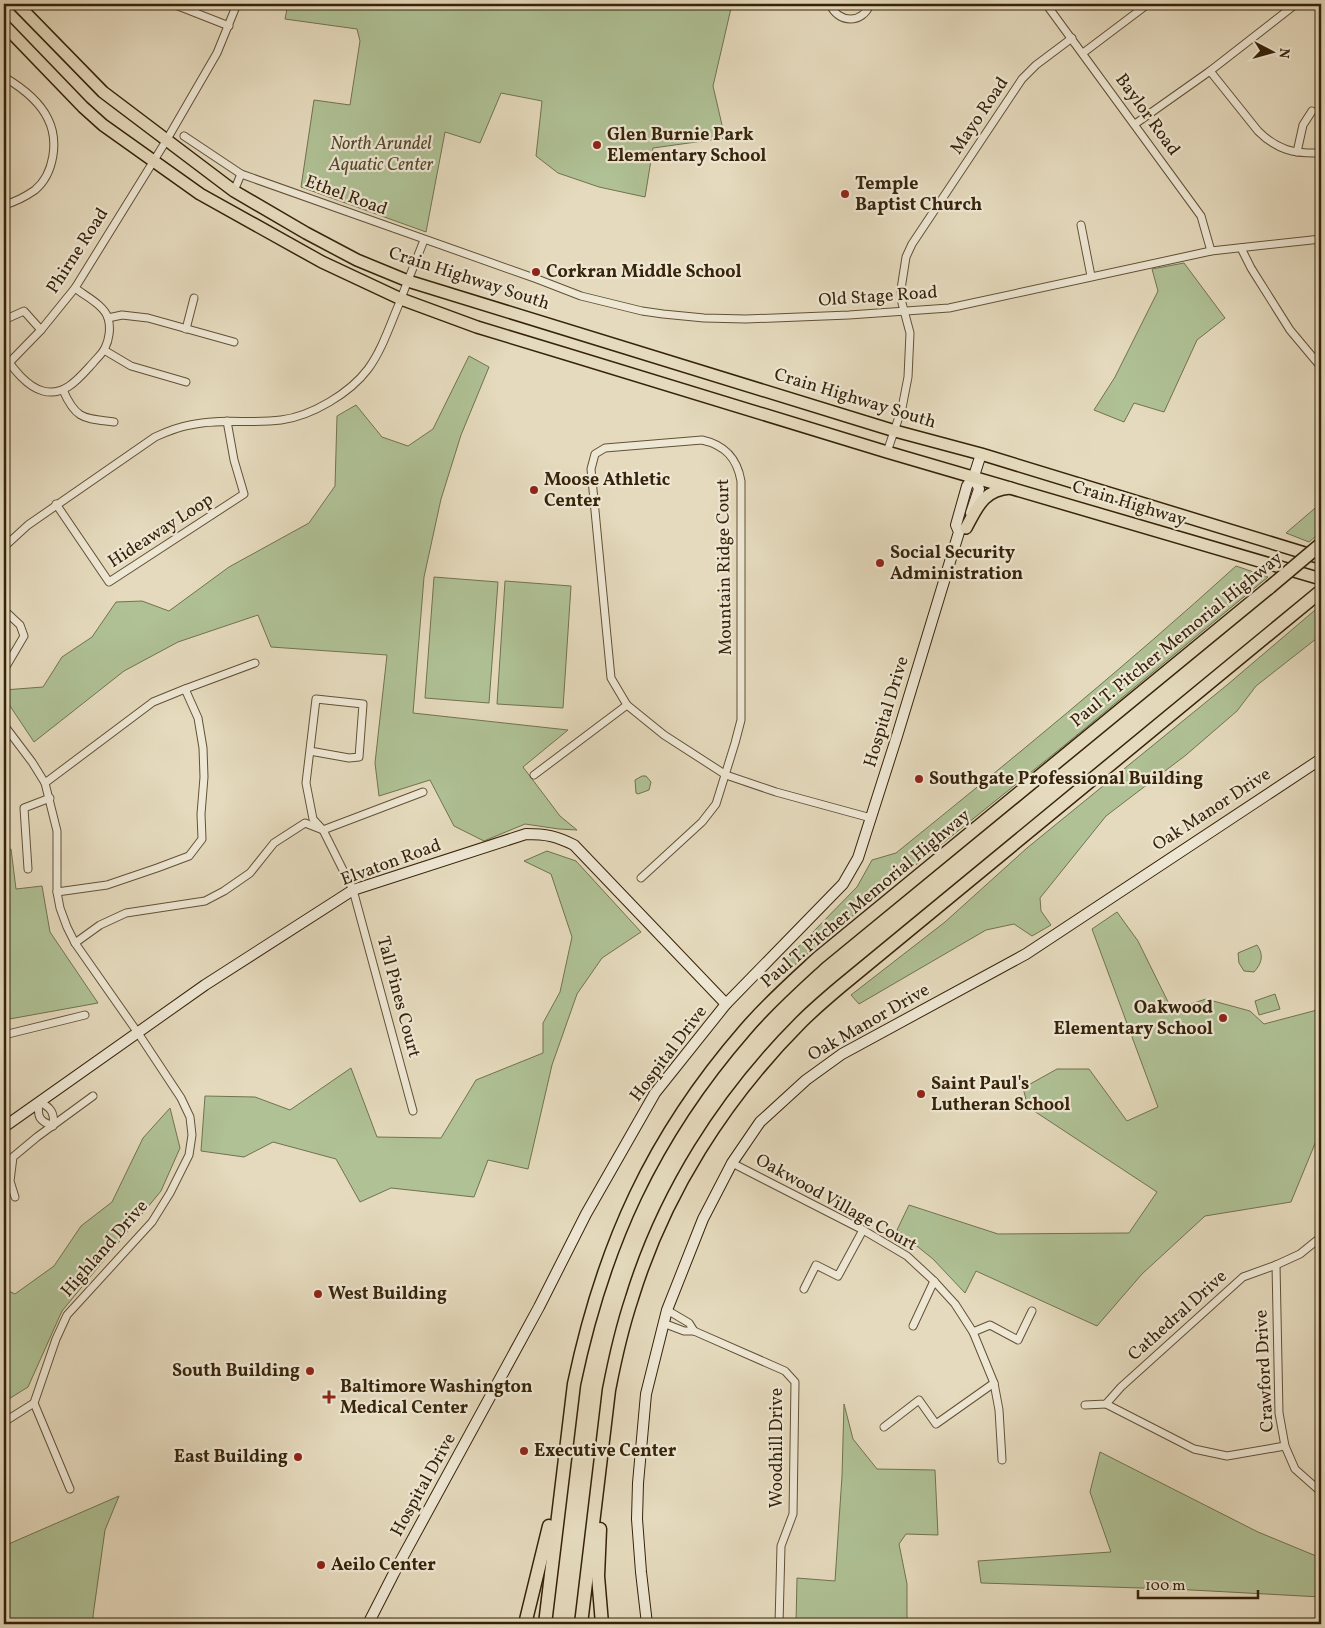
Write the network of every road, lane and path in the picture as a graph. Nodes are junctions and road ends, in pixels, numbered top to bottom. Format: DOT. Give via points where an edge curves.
graph roads {
  1 [pos="10,4"];
  2 [pos="17,4"];
  3 [pos="173,4"];
  4 [pos="237,4"];
  5 [pos="830,4"];
  6 [pos="870,4"];
  7 [pos="1046,4"];
  8 [pos="1148,4"];
  9 [pos="1296,4"];
  10 [pos="4,10"];
  11 [pos="4,25"];
  12 [pos="229,26"];
  13 [pos="1072,38"];
  14 [pos="1083,53"];
  15 [pos="1210,71"];
  16 [pos="4,77"];
  17 [pos="1312,111"];
  18 [pos="1135,124"];
  19 [pos="184,136"];
  20 [pos="166,141"];
  21 [pos="1297,152"];
  22 [pos="1321,153"];
  23 [pos="154,161"];
  24 [pos="241,174"];
  25 [pos="234,192"];
  26 [pos="4,205"];
  27 [pos="1081,225"];
  28 [pos="1321,239"];
  29 [pos="424,240"];
  30 [pos="442,246"];
  31 [pos="1241,248"];
  32 [pos="1211,251"];
  33 [pos="1091,276"];
  34 [pos="408,281"];
  35 [pos="75,288"];
  36 [pos="194,298"];
  37 [pos="401,299"];
  38 [pos="903,312"];
  39 [pos="108,318"];
  40 [pos="4,320"];
  41 [pos="186,328"];
  42 [pos="41,330"];
  43 [pos="234,342"];
  44 [pos="104,350"];
  45 [pos="4,356"];
  46 [pos="6,366"];
  47 [pos="1321,367"];
  48 [pos="186,382"];
  49 [pos="62,390"];
  50 [pos="227,421"];
  51 [pos="114,422"];
  52 [pos="895,431"];
  53 [pos="887,452"];
  54 [pos="981,454"];
  55 [pos="926,462"];
  56 [pos="974,476"];
  57 [pos="1014,488"];
  58 [pos="56,504"];
  59 [pos="962,530"];
  60 [pos="1321,544"];
  61 [pos="4,547"];
  62 [pos="1321,558"];
  63 [pos="1321,579"];
  64 [pos="1321,591"];
  65 [pos="4,610"];
  66 [pos="255,663"];
  67 [pos="4,670"];
  68 [pos="185,689"];
  69 [pos="627,705"];
  70 [pos="4,725"];
  71 [pos="310,751"];
  72 [pos="1321,759"];
  73 [pos="534,775"];
  74 [pos="726,775"];
  75 [pos="45,783"];
  76 [pos="423,792"];
  77 [pos="50,798"];
  78 [pos="871,818"];
  79 [pos="324,830"];
  80 [pos="28,869"];
  81 [pos="641,878"];
  82 [pos="353,890"];
  83 [pos="57,892"];
  84 [pos="75,944"];
  85 [pos="726,1004"];
  86 [pos="85,1015"];
  87 [pos="138,1033"];
  88 [pos="4,1035"];
  89 [pos="93,1096"];
  90 [pos="39,1102"];
  91 [pos="414,1111"];
  92 [pos="53,1126"];
  93 [pos="4,1127"];
  94 [pos="732,1163"];
  95 [pos="15,1197"];
  96 [pos="863,1230"];
  97 [pos="1321,1237"];
  98 [pos="1276,1265"];
  99 [pos="934,1281"];
  100 [pos="804,1289"];
  101 [pos="632,1298"];
  102 [pos="667,1310"];
  103 [pos="1032,1311"];
  104 [pos="663,1323"];
  105 [pos="913,1326"];
  106 [pos="694,1331"];
  107 [pos="973,1332"];
  108 [pos="994,1383"];
  109 [pos="34,1403"];
  110 [pos="1106,1404"];
  111 [pos="1085,1405"];
  112 [pos="569,1420"];
  113 [pos="4,1422"];
  114 [pos="884,1427"];
  115 [pos="1285,1446"];
  116 [pos="1002,1460"];
  117 [pos="70,1489"];
  118 [pos="1321,1492"];
  119 [pos="368,1624"];
  120 [pos="525,1624"];
  121 [pos="545,1624"];
  122 [pos="581,1624"];
  123 [pos="602,1624"];
  124 [pos="647,1624"];
  125 [pos="779,1624"];
  1 -- 10 [label="street"];
  2 -- 20 [label="main road, Crain Highway South" via="103,92"];
  3 -- 12 [label="street"];
  4 -- 12 [label="street, Phirne Road"];
  5 -- 6 [label="street" via="839,16 854,19 863,15"];
  7 -- 13 [label="street, Baylor Road"];
  8 -- 14 [label="street"];
  9 -- 15 [label="street"];
  11 -- 23 [label="main road, Crain Highway South" via="83,108"];
  12 -- 20 [label="street, Phirne Road" via="217,54"];
  13 -- 14 [label="street, Baylor Road"];
  13 -- 38 [label="street, Mayo Road" via="1022,79 912,244 902,275"];
  14 -- 18 [label="street, Baylor Road"];
  15 -- 18 [label="street"];
  15 -- 21 [label="street" via="1262,135 1274,145"];
  16 -- 26 [label="street" via="38,104 52,130 54,144 52,158 36,189"];
  17 -- 21 [label="street" via="1303,125"];
  18 -- 32 [label="street, Baylor Road" via="1201,216"];
  19 -- 24 [label="street, Ethel Road"];
  20 -- 23 [label="street, Phirne Road"];
  20 -- 25 [label="main road, Crain Highway South"];
  21 -- 22 [label="street"];
  23 -- 35 [label="street, Phirne Road"];
  23 -- 37 [label="main road, Crain Highway South" via="233,214 322,262"];
  24 -- 25 [label="street"];
  24 -- 29 [label="street, Ethel Road"];
  25 -- 34 [label="main road, Crain Highway South" via="357,260"];
  27 -- 33 [label="street"];
  28 -- 31 [label="street, Old Stage Road"];
  29 -- 30 [label="street, Ethel Road"];
  29 -- 34 [label="street"];
  30 -- 38 [label="street, Old Stage Road" via="581,296 642,311 746,319"];
  31 -- 32 [label="street, Old Stage Road"];
  31 -- 47 [label="street" via="1250,268 1290,330"];
  32 -- 33 [label="street, Old Stage Road"];
  33 -- 38 [label="street, Old Stage Road" via="966,305"];
  34 -- 37 [label="street"];
  34 -- 52 [label="main road, Crain Highway South"];
  35 -- 39 [label="street" via="101,308"];
  35 -- 42 [label="street, Phirne Road"];
  36 -- 41 [label="street"];
  37 -- 50 [label="street" via="368,369 333,400 296,417"];
  37 -- 53 [label="main road, Crain Highway South" via="477,328"];
  38 -- 52 [label="street, Mayo Road" via="910,333 910,360"];
  39 -- 41 [label="street" via="134,316"];
  39 -- 44 [label="street"];
  40 -- 42 [label="street" via="24,311"];
  41 -- 43 [label="street"];
  42 -- 46 [label="street, Phirne Road"];
  44 -- 48 [label="street" via="131,366"];
  44 -- 49 [label="street" via="76,382"];
  45 -- 46 [label="street"];
  46 -- 49 [label="street" via="35,388"];
  49 -- 51 [label="street" via="70,406 79,414"];
  50 -- 58 [label="street" via="192,424 154,437"];
  50 -- 58 [label="street, Hideaway Loop" via="244,494 109,582"];
  52 -- 53 [label="street, Mayo Road"];
  52 -- 54 [label="main road, Crain Highway South"];
  53 -- 55 [label="main road, Crain Highway South"];
  54 -- 56 [label="street, Hospital Drive"];
  54 -- 62 [label="main road, Crain Highway"];
  55 -- 56 [label="main road, Crain Highway"];
  56 -- 57 [label="main road, Crain Highway"];
  56 -- 59 [label="street, Hospital Drive" via="967,486 956,525"];
  57 -- 59 [label="main road" via="1003,488 985,497"];
  57 -- 63 [label="main road, Crain Highway"];
  58 -- 61 [label="street"];
  59 -- 78 [label="street, Hospital Drive"];
  60 -- 112 [label="highway, Paul T. Pitcher Memorial Highway, bridge" via="818,958 745,1029 688,1103 637,1188 597,1289 581,1349"];
  64 -- 101 [label="highway" via="802,1021 746,1084 693,1161 670,1202"];
  65 -- 67 [label="street" via="20,625 24,636"];
  66 -- 68 [label="street"];
  68 -- 75 [label="street" via="153,702"];
  68 -- 83 [label="street" via="198,718 203,748 202,839 190,856 107,885"];
  69 -- 73 [label="street"];
  69 -- 74 [label="street, Mountain Ridge Court" via="664,735"];
  69 -- 74 [label="street, Mountain Ridge Court" via="610,678 591,469 595,454 605,448 702,440 717,444 738,466 741,481 741,720"];
  70 -- 75 [label="street, Highland Drive"];
  71 -- 71 [label="street, Tall Pines Court" via="316,699 363,704 359,757"];
  71 -- 79 [label="street, Tall Pines Court" via="306,783 313,819"];
  72 -- 94 [label="street, Oak Manor Drive" via="1026,954 842,1054 806,1080 760,1122"];
  74 -- 78 [label="street, Mountain Ridge Court"];
  74 -- 81 [label="street, Mountain Ridge Court" via="716,804 702,822"];
  75 -- 77 [label="street, Highland Drive"];
  76 -- 79 [label="street"];
  77 -- 80 [label="street" via="24,808"];
  77 -- 83 [label="street, Highland Drive" via="56,831"];
  78 -- 85 [label="street, Hospital Drive" via="858,858 843,884"];
  79 -- 82 [label="street, Tall Pines Court"];
  79 -- 84 [label="street" via="305,824 274,843 250,873 205,901 126,913 100,925"];
  82 -- 85 [label="street, Elvaton Road" via="526,834 557,837 574,845"];
  82 -- 87 [label="street, Elvaton Road" via="205,985"];
  82 -- 91 [label="street, Tall Pines Court"];
  83 -- 84 [label="street, Highland Drive"];
  84 -- 87 [label="street, Highland Drive"];
  85 -- 119 [label="street, Hospital Drive" via="655,1093 586,1214"];
  86 -- 88 [label="street"];
  87 -- 90 [label="street, Elvaton Road"];
  87 -- 109 [label="street, Highland Drive" via="181,1098 190,1118 189,1155 152,1222 67,1315"];
  89 -- 92 [label="street"];
  90 -- 92 [label="street" via="48,1106 54,1117"];
  90 -- 92 [label="street" via="38,1113 44,1123"];
  90 -- 93 [label="street, Elvaton Road"];
  92 -- 95 [label="street" via="13,1157 10,1181"];
  94 -- 96 [label="street, Oakwood Village Court"];
  94 -- 102 [label="street, Oak Manor Drive" via="703,1219"];
  96 -- 99 [label="street, Oakwood Village Court" via="907,1256"];
  96 -- 100 [label="street" via="838,1276 816,1265"];
  97 -- 98 [label="street, Cathedral Drive" via="1300,1254"];
  98 -- 110 [label="street, Cathedral Drive" via="1243,1277"];
  98 -- 115 [label="street, Crawford Drive" via="1279,1413"];
  99 -- 105 [label="street"];
  99 -- 107 [label="street, Oakwood Village Court" via="955,1304"];
  101 -- 122 [label="highway" via="609,1390"];
  101 -- 123 [label="highway" via="617,1365 599,1534"];
  102 -- 104 [label="street, Oak Manor Drive"];
  102 -- 106 [label="street, Woodhill Drive" via="689,1323"];
  103 -- 107 [label="street" via="1018,1340 990,1325"];
  104 -- 106 [label="street, Woodhill Drive"];
  104 -- 124 [label="street, Oak Manor Drive" via="646,1394 638,1483 640,1563"];
  106 -- 125 [label="street, Woodhill Drive" via="785,1371 795,1382 793,1514 781,1546"];
  107 -- 108 [label="street, Oakwood Village Court"];
  108 -- 114 [label="street" via="936,1424 919,1400"];
  108 -- 116 [label="street, Oakwood Village Court"];
  109 -- 113 [label="street"];
  109 -- 117 [label="street"];
  110 -- 111 [label="street"];
  110 -- 115 [label="street" via="1194,1449 1227,1456"];
  112 -- 120 [label="highway" via="546,1541"];
  112 -- 121 [label="highway, Paul T. Pitcher Memorial Highway"];
  115 -- 118 [label="street, Crawford Drive" via="1295,1469"];
}
